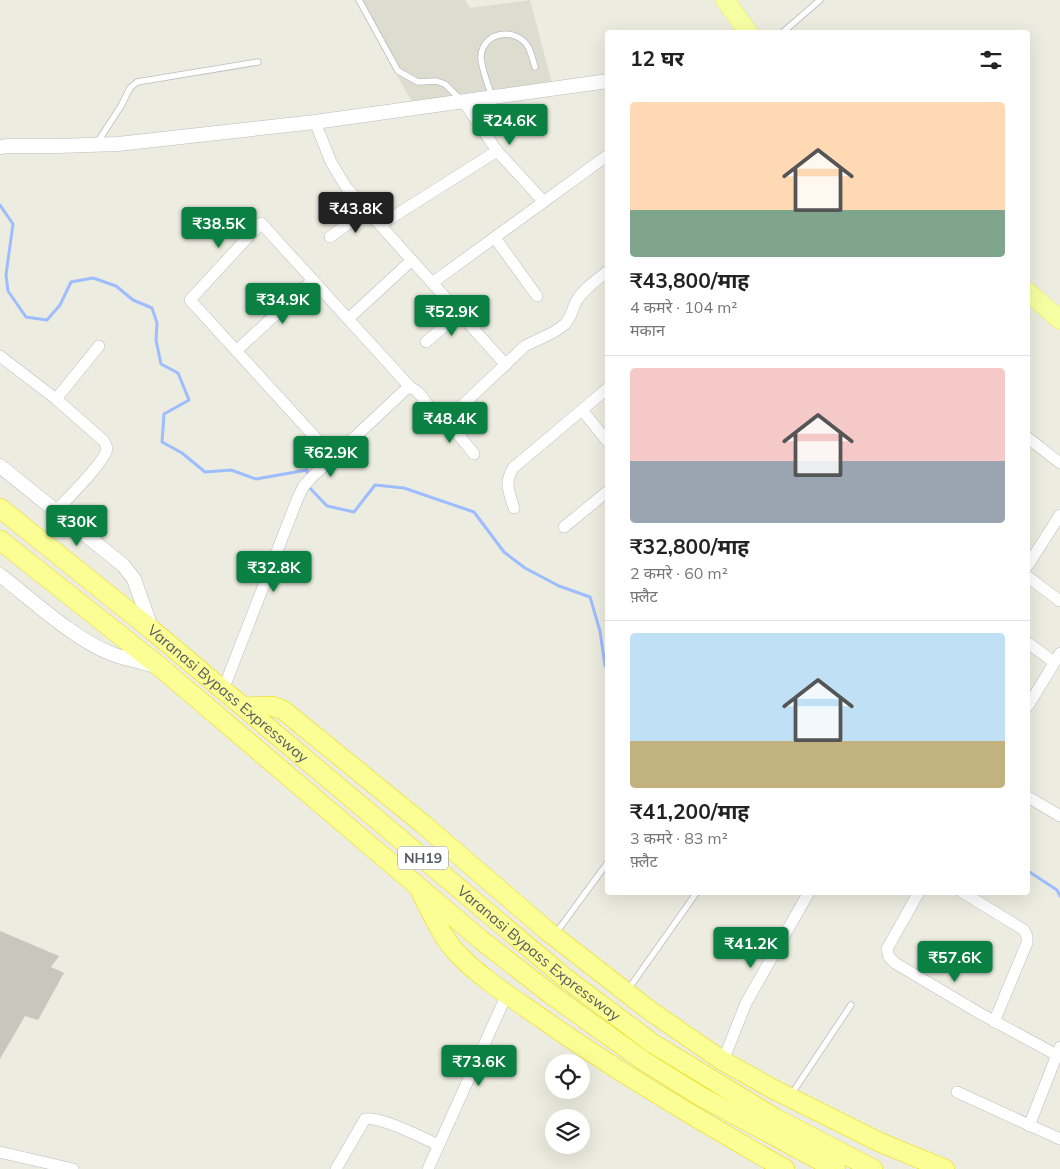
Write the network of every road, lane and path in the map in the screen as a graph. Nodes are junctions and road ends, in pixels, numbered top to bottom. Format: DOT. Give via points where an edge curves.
graph roads {
  1 [pos="359,0"];
  2 [pos="725,0"];
  3 [pos="820,0"];
  4 [pos="747,30"];
  5 [pos="785,30"];
  6 [pos="258,62"];
  7 [pos="535,67"];
  8 [pos="605,80"];
  9 [pos="492,97"];
  10 [pos="463,101"];
  11 [pos="315,122"];
  12 [pos="95,145"];
  13 [pos="4,146"];
  14 [pos="497,151"];
  15 [pos="605,157"];
  16 [pos="544,202"];
  17 [pos="367,210"];
  18 [pos="380,225"];
  19 [pos="330,237"];
  20 [pos="494,238"];
  21 [pos="412,260"];
  22 [pos="605,273"];
  23 [pos="313,280"];
  24 [pos="432,283"];
  25 [pos="1030,294"];
  26 [pos="537,296"];
  27 [pos="460,313"];
  28 [pos="348,319"];
  29 [pos="1060,320"];
  30 [pos="426,342"];
  31 [pos="99,346"];
  32 [pos="236,351"];
  33 [pos="0,356"];
  34 [pos="506,365"];
  35 [pos="410,387"];
  36 [pos="605,391"];
  37 [pos="56,399"];
  38 [pos="582,410"];
  39 [pos="446,418"];
  40 [pos="605,438"];
  41 [pos="1030,440"];
  42 [pos="474,454"];
  43 [pos="334,458"];
  44 [pos="1060,463"];
  45 [pos="0,466"];
  46 [pos="605,493"];
  47 [pos="0,508"];
  48 [pos="514,508"];
  49 [pos="56,511"];
  50 [pos="1060,515"];
  51 [pos="564,527"];
  52 [pos="0,540"];
  53 [pos="1030,562"];
  54 [pos="0,575"];
  55 [pos="1030,578"];
  56 [pos="1060,601"];
  57 [pos="152,630"];
  58 [pos="1030,644"];
  59 [pos="1057,658"];
  60 [pos="160,667"];
  61 [pos="223,690"];
  62 [pos="1030,703"];
  63 [pos="244,707"];
  64 [pos="1030,798"];
  65 [pos="1060,816"];
  66 [pos="605,866"];
  67 [pos="416,884"];
  68 [pos="695,895"];
  69 [pos="807,895"];
  70 [pos="916,895"];
  71 [pos="967,895"];
  72 [pos="554,936"];
  73 [pos="626,992"];
  74 [pos="507,994"];
  75 [pos="851,1005"];
  76 [pos="994,1022"];
  77 [pos="1058,1051"];
  78 [pos="723,1061"];
  79 [pos="957,1092"];
  80 [pos="789,1097"];
  81 [pos="1029,1126"];
  82 [pos="1060,1140"];
  83 [pos="438,1145"];
  84 [pos="0,1152"];
  85 [pos="73,1169"];
  86 [pos="336,1169"];
  87 [pos="428,1169"];
  88 [pos="785,1169"];
  89 [pos="836,1169"];
  90 [pos="873,1169"];
  91 [pos="945,1169"];
  1 -- 10 [label="lane" via="398,71 418,82 445,84"];
  2 -- 4 [label="main road"];
  3 -- 5 [label="lane"];
  6 -- 12 [label="lane" via="137,82"];
  7 -- 9 [label="lane" via="528,45 520,38 511,33 498,34 490,39 480,57"];
  8 -- 9 [label="street"];
  9 -- 10 [label="street"];
  10 -- 11 [label="street"];
  10 -- 14 [label="street"];
  11 -- 12 [label="street"];
  11 -- 17 [label="street" via="339,177"];
  12 -- 13 [label="street"];
  14 -- 16 [label="street"];
  14 -- 18 [label="street"];
  15 -- 16 [label="street"];
  16 -- 20 [label="street"];
  17 -- 18 [label="street"];
  17 -- 19 [label="street"];
  18 -- 21 [label="street"];
  20 -- 24 [label="street"];
  20 -- 26 [label="street"];
  21 -- 24 [label="street"];
  21 -- 28 [label="street"];
  22 -- 34 [label="street" via="582,292 567,322 554,334 525,346"];
  23 -- 28 [label="street"];
  23 -- 32 [label="street"];
  23 -- 32 [label="street" via="262,223 190,300"];
  24 -- 27 [label="street"];
  25 -- 29 [label="main road"];
  27 -- 30 [label="street"];
  27 -- 34 [label="street"];
  28 -- 35 [label="street"];
  31 -- 37 [label="street"];
  32 -- 43 [label="street"];
  33 -- 37 [label="street"];
  34 -- 39 [label="street"];
  35 -- 39 [label="street" via="420,394 437,416"];
  35 -- 43 [label="street"];
  36 -- 38 [label="street"];
  37 -- 49 [label="street" via="104,441 107,448 95,469"];
  38 -- 40 [label="street"];
  38 -- 48 [label="street" via="513,468 508,480"];
  39 -- 42 [label="street"];
  41 -- 44 [label="street"];
  43 -- 61 [label="street" via="303,487"];
  45 -- 49 [label="street"];
  46 -- 51 [label="street"];
  47 -- 57 [label="highway, Varanasi Bypass Expressway / NH19"];
  49 -- 57 [label="street" via="123,565 134,579"];
  50 -- 53 [label="street"];
  52 -- 60 [label="highway, Varanasi Bypass Expressway / NH19"];
  54 -- 60 [label="street" via="72,632 91,643 109,653"];
  55 -- 56 [label="street"];
  57 -- 61 [label="highway, Varanasi Bypass Expressway / NH19"];
  58 -- 59 [label="street"];
  59 -- 62 [label="street"];
  60 -- 67 [label="highway, Varanasi Bypass Expressway / NH19"];
  61 -- 63 [label="highway, Varanasi Bypass Expressway / NH19"];
  63 -- 72 [label="highway" via="272,706 283,710"];
  63 -- 90 [label="highway, Varanasi Bypass Expressway / NH19" via="564,977 652,1043 775,1118"];
  64 -- 65 [label="street"];
  66 -- 72 [label="lane"];
  67 -- 74 [label="highway" via="458,955"];
  67 -- 89 [label="highway, Varanasi Bypass Expressway / NH19" via="549,993 644,1061 700,1096"];
  68 -- 73 [label="lane"];
  69 -- 78 [label="street" via="746,1003"];
  70 -- 76 [label="street" via="887,949 889,957"];
  71 -- 76 [label="street" via="1024,930 1027,936 1027,943"];
  72 -- 73 [label="highway"];
  73 -- 78 [label="highway"];
  74 -- 83 [label="street"];
  74 -- 88 [label="highway" via="584,1048"];
  75 -- 80 [label="lane"];
  76 -- 77 [label="street"];
  77 -- 81 [label="street"];
  78 -- 80 [label="highway"];
  79 -- 81 [label="street"];
  80 -- 91 [label="highway" via="878,1142"];
  81 -- 82 [label="street"];
  83 -- 86 [label="street" via="381,1121 365,1119"];
  83 -- 87 [label="street"];
  84 -- 85 [label="street"];
}
